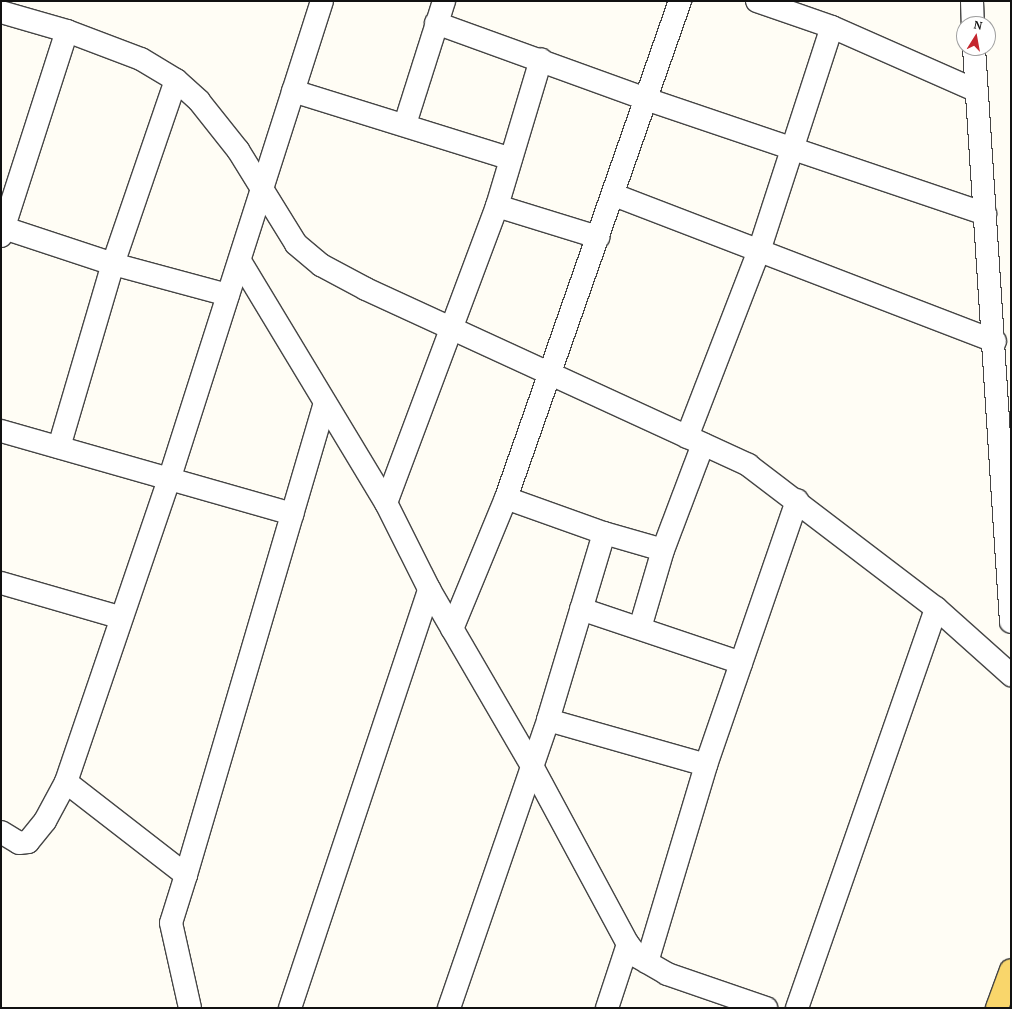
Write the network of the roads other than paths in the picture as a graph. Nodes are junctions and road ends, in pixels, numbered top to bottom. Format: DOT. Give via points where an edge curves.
graph roads {
  1 [pos="322,1"];
  2 [pos="444,1"];
  3 [pos="680,1"];
  4 [pos="757,1"];
  5 [pos="972,1"];
  6 [pos="1,12"];
  7 [pos="973,16"];
  8 [pos="436,23"];
  9 [pos="832,27"];
  10 [pos="67,31"];
  11 [pos="974,56"];
  12 [pos="540,59"];
  13 [pos="176,80"];
  14 [pos="975,90"];
  15 [pos="293,91"];
  16 [pos="646,99"];
  17 [pos="405,124"];
  18 [pos="792,148"];
  19 [pos="511,159"];
  20 [pos="261,191"];
  21 [pos="614,194"];
  22 [pos="497,206"];
  23 [pos="985,214"];
  24 [pos="2,230"];
  25 [pos="598,237"];
  26 [pos="760,248"];
  27 [pos="240,261"];
  28 [pos="113,264"];
  29 [pos="228,295"];
  30 [pos="452,328"];
  31 [pos="995,341"];
  32 [pos="550,374"];
  33 [pos="325,404"];
  34 [pos="1,431"];
  35 [pos="695,441"];
  36 [pos="59,447"];
  37 [pos="169,480"];
  38 [pos="506,498"];
  39 [pos="797,500"];
  40 [pos="386,503"];
  41 [pos="292,514"];
  42 [pos="604,533"];
  43 [pos="663,550"];
  44 [pos="1,582"];
  45 [pos="429,589"];
  46 [pos="936,608"];
  47 [pos="581,609"];
  48 [pos="120,617"];
  49 [pos="1011,622"];
  50 [pos="640,628"];
  51 [pos="452,629"];
  52 [pos="741,663"];
  53 [pos="1011,675"];
  54 [pos="548,720"];
  55 [pos="706,765"];
  56 [pos="532,766"];
  57 [pos="66,782"];
  58 [pos="1,832"];
  59 [pos="186,875"];
  60 [pos="628,944"];
  61 [pos="647,962"];
  62 [pos="1011,970"];
  63 [pos="190,1008"];
  64 [pos="290,1008"];
  65 [pos="449,1008"];
  66 [pos="607,1008"];
  67 [pos="764,1008"];
  68 [pos="797,1008"];
  69 [pos="997,1008"];
  1 -- 15 [label="street"];
  2 -- 8 [label="street"];
  3 -- 16 [label="street"];
  4 -- 9 [label="street"];
  5 -- 7 [label="street"];
  6 -- 10 [label="street"];
  8 -- 12 [label="street"];
  8 -- 17 [label="street"];
  9 -- 14 [label="street"];
  9 -- 18 [label="street"];
  10 -- 13 [label="street" via="141,59"];
  10 -- 24 [label="street"];
  11 -- 14 [label="street"];
  12 -- 16 [label="street"];
  12 -- 19 [label="street"];
  13 -- 20 [label="street" via="219,125"];
  13 -- 28 [label="street"];
  14 -- 23 [label="street"];
  15 -- 17 [label="street"];
  15 -- 20 [label="street"];
  16 -- 18 [label="street"];
  16 -- 21 [label="street"];
  17 -- 19 [label="street"];
  18 -- 23 [label="street"];
  18 -- 26 [label="street"];
  19 -- 22 [label="street"];
  20 -- 27 [label="street"];
  20 -- 30 [label="street" via="296,244 321,265"];
  21 -- 25 [label="street"];
  21 -- 26 [label="street"];
  22 -- 25 [label="street"];
  22 -- 30 [label="street"];
  23 -- 31 [label="street"];
  24 -- 28 [label="street"];
  25 -- 32 [label="street"];
  26 -- 31 [label="street"];
  26 -- 35 [label="street"];
  27 -- 29 [label="street"];
  27 -- 33 [label="street"];
  28 -- 29 [label="street"];
  28 -- 36 [label="street"];
  29 -- 37 [label="street"];
  30 -- 32 [label="street"];
  30 -- 40 [label="street"];
  31 -- 49 [label="street"];
  32 -- 35 [label="street"];
  32 -- 38 [label="street"];
  33 -- 40 [label="street"];
  33 -- 41 [label="street"];
  34 -- 36 [label="street"];
  35 -- 39 [label="street" via="748,465"];
  35 -- 43 [label="street"];
  36 -- 37 [label="street"];
  37 -- 41 [label="street"];
  37 -- 48 [label="street"];
  38 -- 42 [label="street"];
  38 -- 51 [label="street"];
  39 -- 46 [label="street"];
  39 -- 52 [label="street"];
  40 -- 45 [label="street"];
  41 -- 59 [label="street"];
  42 -- 43 [label="street"];
  42 -- 47 [label="street"];
  43 -- 50 [label="street"];
  44 -- 48 [label="street"];
  45 -- 51 [label="street"];
  45 -- 64 [label="street"];
  46 -- 53 [label="street"];
  46 -- 68 [label="street"];
  47 -- 50 [label="street"];
  47 -- 54 [label="street"];
  48 -- 57 [label="street"];
  50 -- 52 [label="street"];
  51 -- 56 [label="street"];
  52 -- 55 [label="street"];
  54 -- 55 [label="street"];
  54 -- 56 [label="street"];
  55 -- 61 [label="street"];
  56 -- 60 [label="street"];
  56 -- 65 [label="street"];
  57 -- 58 [label="street" via="45,821 28,842 19,843"];
  57 -- 59 [label="street"];
  59 -- 63 [label="street" via="171,923"];
  60 -- 61 [label="street"];
  60 -- 66 [label="street"];
  61 -- 67 [label="street" via="667,974"];
  62 -- 69 [label="main road"];
}
